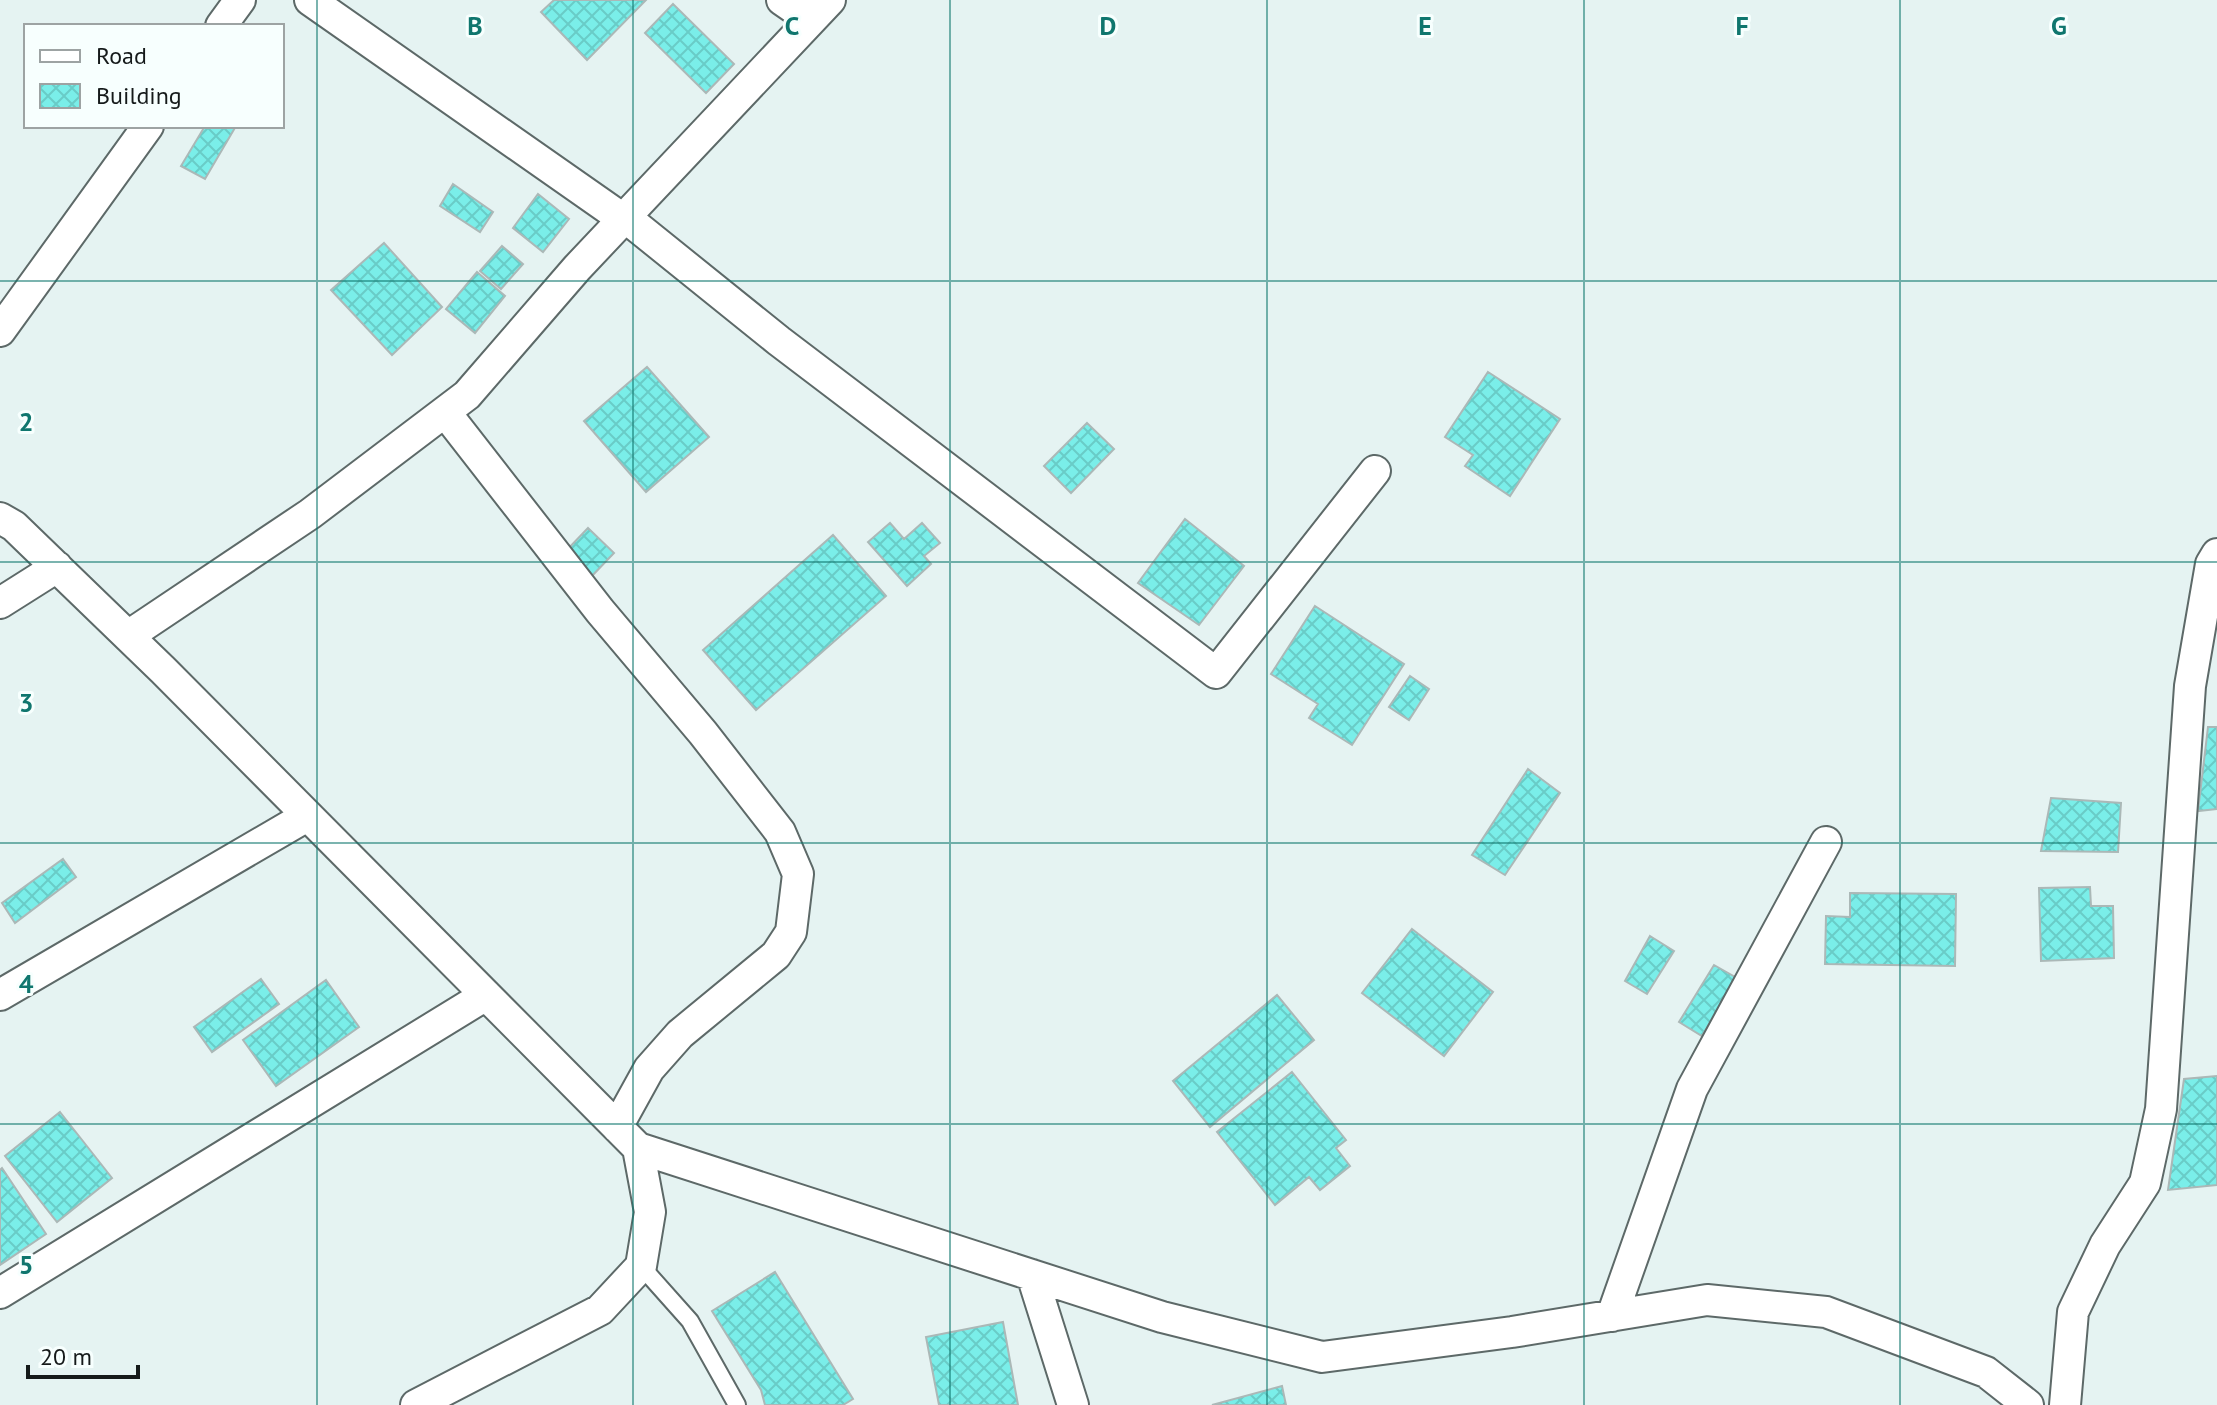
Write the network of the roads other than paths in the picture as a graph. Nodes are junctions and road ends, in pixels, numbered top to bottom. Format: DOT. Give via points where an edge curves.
graph roads {
  1 [pos="240,0"];
  2 [pos="310,0"];
  3 [pos="782,0"];
  4 [pos="821,10"];
  5 [pos="222,24"];
  6 [pos="147,128"];
  7 [pos="624,218"];
  8 [pos="0,331"];
  9 [pos="445,412"];
  10 [pos="1375,471"];
  11 [pos="0,518"];
  12 [pos="2217,554"];
  13 [pos="57,567"];
  14 [pos="0,603"];
  15 [pos="128,636"];
  16 [pos="307,816"];
  17 [pos="1826,842"];
  18 [pos="0,995"];
  19 [pos="486,995"];
  20 [pos="617,1127"];
  21 [pos="638,1148"];
  22 [pos="641,1266"];
  23 [pos="1032,1275"];
  24 [pos="0,1293"];
  25 [pos="1612,1316"];
  26 [pos="416,1405"];
  27 [pos="737,1405"];
  28 [pos="1073,1405"];
  29 [pos="2028,1405"];
  30 [pos="2065,1405"];
  1 -- 5 [label="street"];
  2 -- 7 [label="street"];
  3 -- 4 [label="street"];
  4 -- 7 [label="street"];
  6 -- 8 [label="street"];
  7 -- 9 [label="street" via="467,395"];
  7 -- 10 [label="street" via="1216,673"];
  9 -- 15 [label="street" via="310,514"];
  9 -- 20 [label="street" via="771,820 798,874 791,932 776,955 680,1034 649,1069"];
  11 -- 13 [label="street"];
  12 -- 30 [label="street" via="2190,686 2161,1109 2145,1183 2105,1245 2073,1312"];
  13 -- 14 [label="street"];
  13 -- 15 [label="street"];
  15 -- 16 [label="street"];
  16 -- 18 [label="street"];
  16 -- 19 [label="street"];
  17 -- 25 [label="street" via="1692,1089"];
  19 -- 20 [label="street"];
  19 -- 24 [label="street"];
  20 -- 21 [label="street"];
  21 -- 22 [label="street" via="650,1212"];
  21 -- 23 [label="street"];
  22 -- 26 [label="street" via="600,1310"];
  22 -- 27 [label="lane" via="690,1321"];
  23 -- 25 [label="street" via="1162,1317 1322,1357"];
  23 -- 28 [label="street"];
  25 -- 29 [label="street" via="1707,1300 1826,1312 1986,1372"];
}
